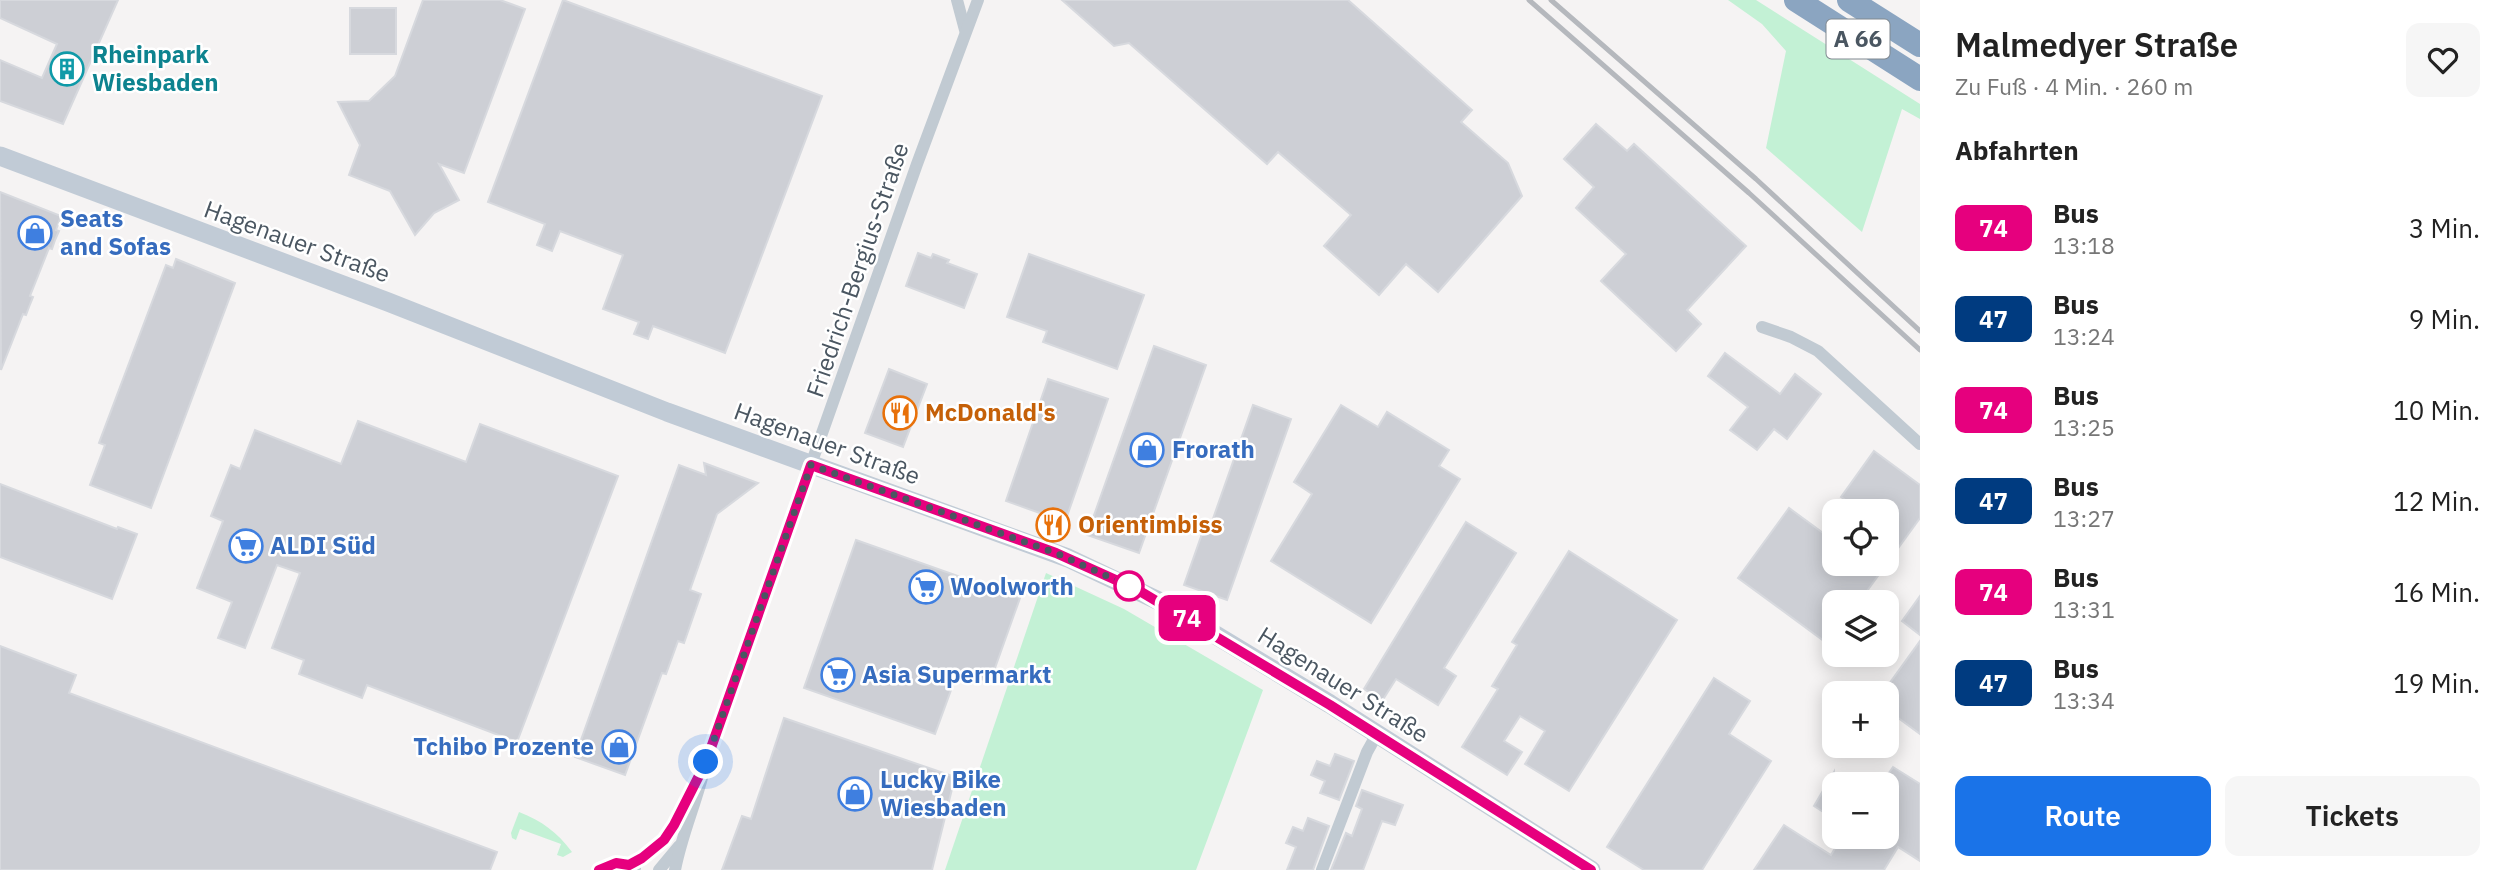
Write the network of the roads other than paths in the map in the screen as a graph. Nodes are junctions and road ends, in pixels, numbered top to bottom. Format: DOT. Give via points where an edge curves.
graph roads {
  1 [pos="957,0"];
  2 [pos="978,0"];
  3 [pos="1796,0"];
  4 [pos="1849,0"];
  5 [pos="965,30"];
  6 [pos="1920,45"];
  7 [pos="1920,79"];
  8 [pos="0,156"];
  9 [pos="1762,327"];
  10 [pos="1920,443"];
  11 [pos="811,465"];
  12 [pos="1377,734"];
  13 [pos="706,762"];
  14 [pos="681,843"];
  15 [pos="634,867"];
  16 [pos="1579,867"];
  17 [pos="599,870"];
  18 [pos="659,870"];
  19 [pos="675,870"];
  20 [pos="1322,870"];
  1 -- 5 [label="street"];
  2 -- 5 [label="street, Friedrich-Bergius-Straße"];
  3 -- 7 [label="highway, A 66"];
  4 -- 6 [label="highway, A 66"];
  5 -- 11 [label="street, Friedrich-Bergius-Straße"];
  8 -- 11 [label="street, Hagenauer Straße"];
  9 -- 10 [label="street" via="1818,351"];
  11 -- 12 [label="street, Hagenauer Straße" via="1056,553 1138,590"];
  11 -- 13 [label="street, Friedrich-Bergius-Straße"];
  12 -- 16 [label="street, Hagenauer Straße"];
  12 -- 20 [label="street"];
  13 -- 14 [label="street, Friedrich-Bergius-Straße"];
  13 -- 15 [label="street, Friedrich-Bergius-Straße" via="671,831"];
  14 -- 18 [label="street, Friedrich-Bergius-Straße"];
  14 -- 19 [label="street, Friedrich-Bergius-Straße"];
  15 -- 17 [label="street, Friedrich-Bergius-Straße" via="616,863"];
}
